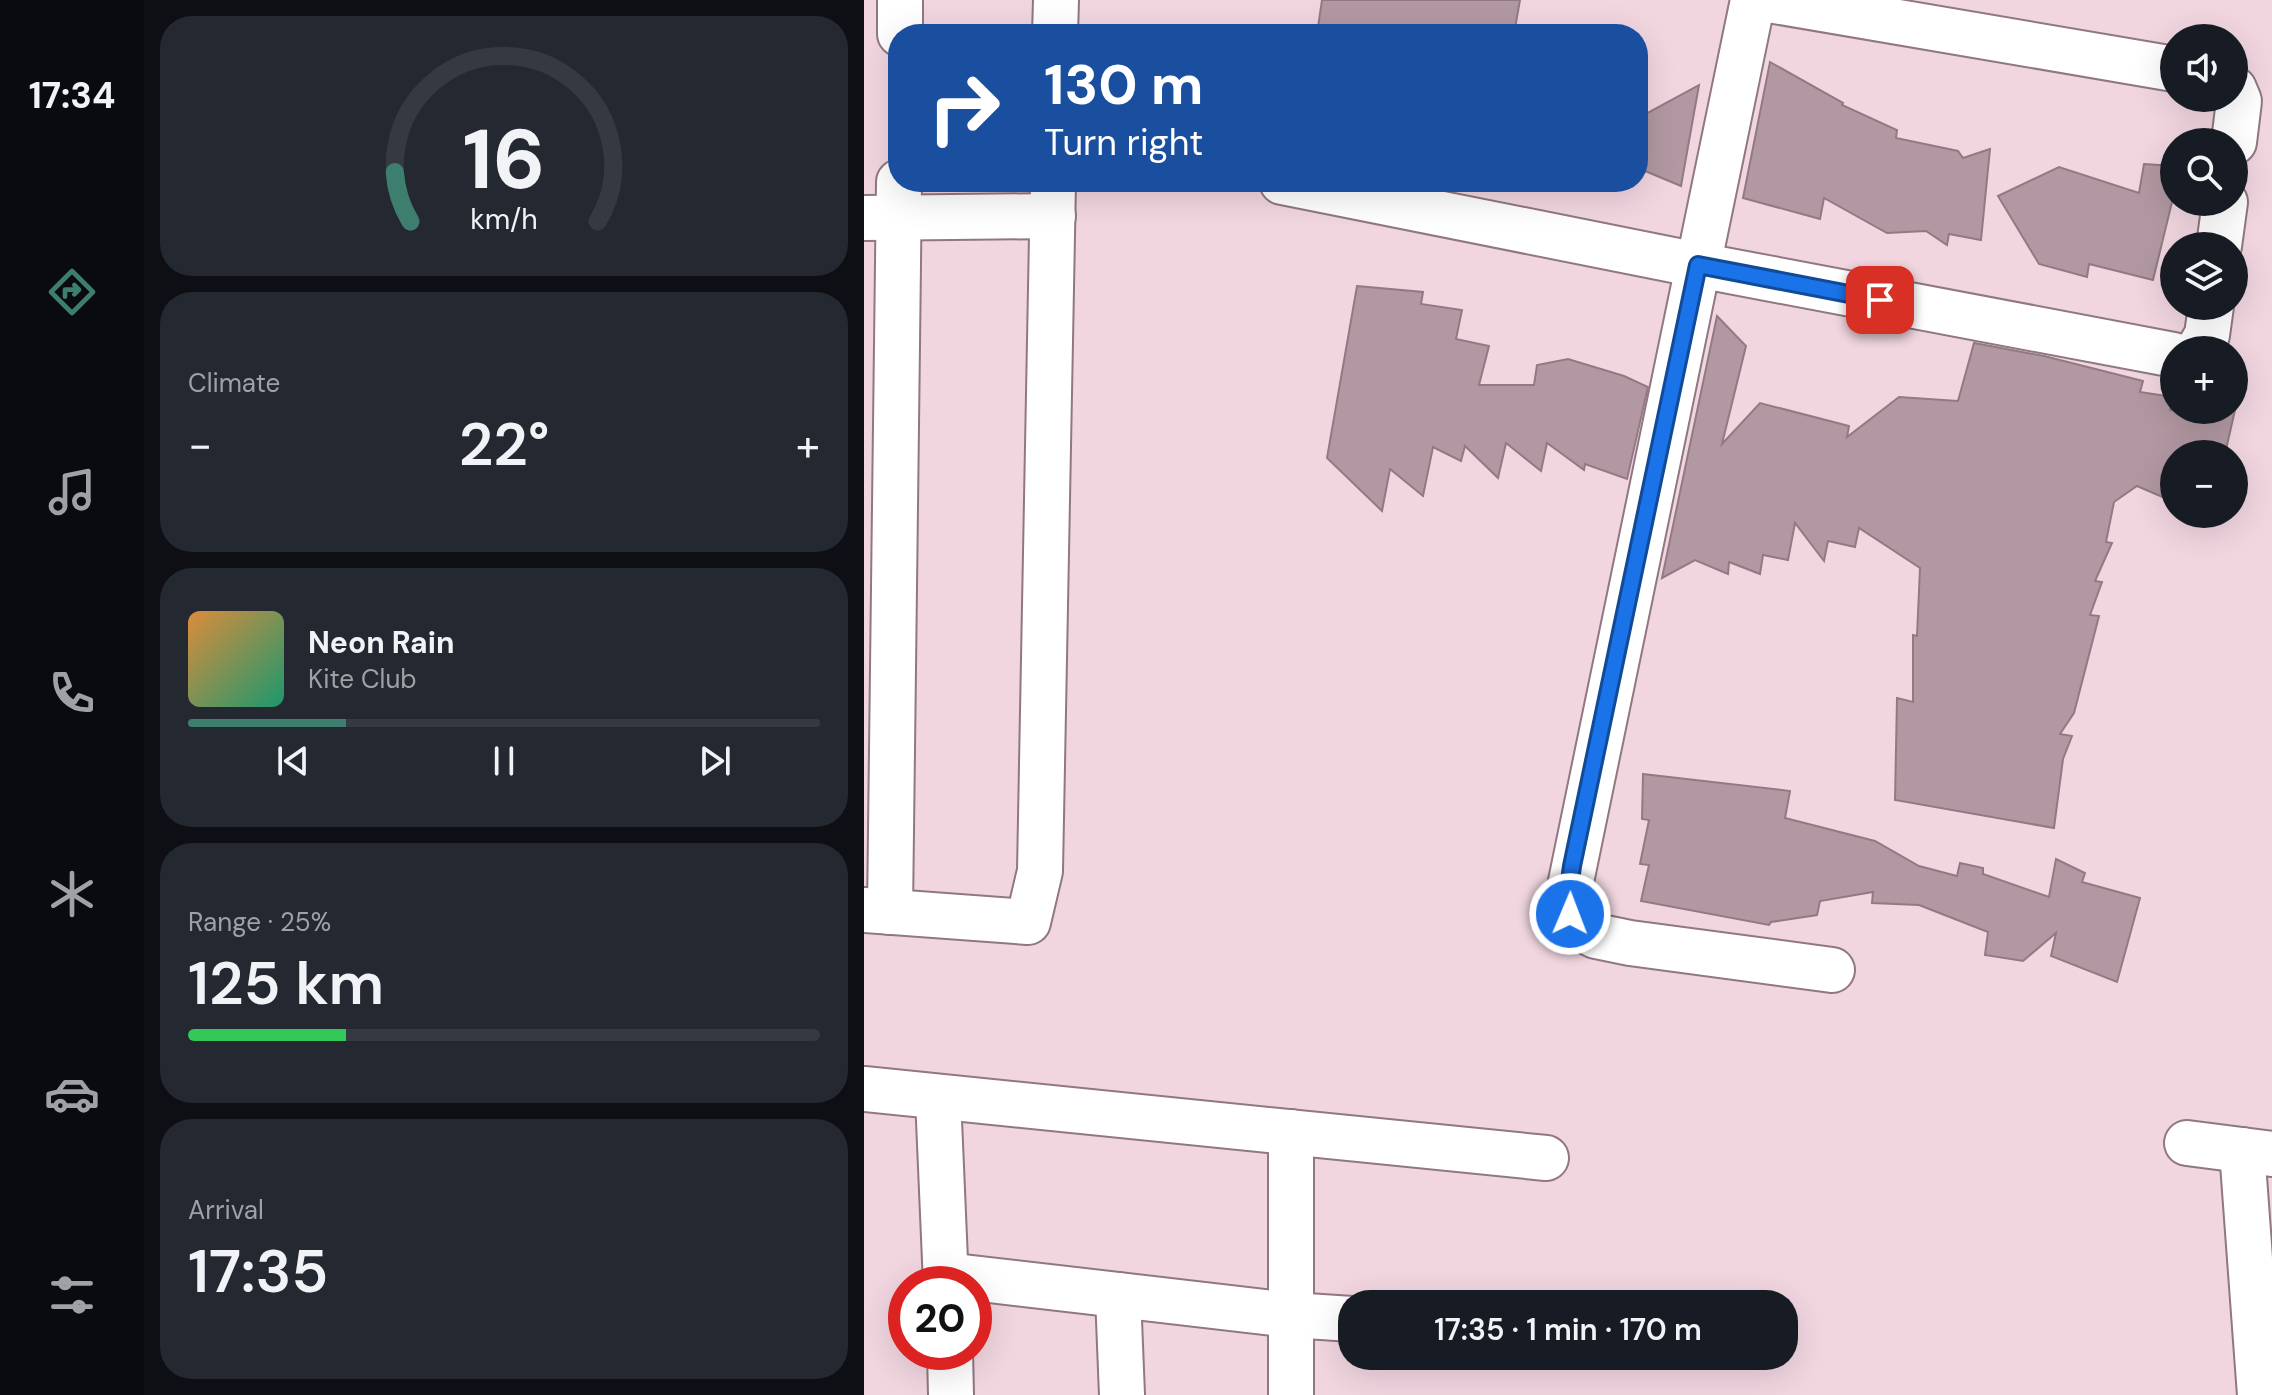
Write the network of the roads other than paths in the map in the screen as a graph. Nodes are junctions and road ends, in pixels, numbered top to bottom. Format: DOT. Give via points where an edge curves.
graph roads {
  1 [pos="900,0"];
  2 [pos="1056,0"];
  3 [pos="1753,0"];
  4 [pos="1769,0"];
  5 [pos="900,24"];
  6 [pos="1055,24"];
  7 [pos="2160,67"];
  8 [pos="1332,192"];
  9 [pos="1053,199"];
  10 [pos="887,206"];
  11 [pos="1698,265"];
  12 [pos="2160,352"];
  13 [pos="877,911"];
  14 [pos="1832,970"];
  15 [pos="864,1089"];
  16 [pos="938,1097"];
  17 [pos="1291,1132"];
  18 [pos="2187,1143"];
  19 [pos="2257,1152"];
  20 [pos="1546,1158"];
  21 [pos="945,1266"];
  22 [pos="992,1284"];
  23 [pos="2262,1292"];
  24 [pos="1118,1295"];
  25 [pos="1291,1315"];
  26 [pos="1338,1318"];
  27 [pos="950,1370"];
  28 [pos="951,1395"];
  29 [pos="1122,1395"];
  30 [pos="1291,1395"];
  31 [pos="2260,1395"];
  1 -- 5 [label="street"];
  2 -- 6 [label="street"];
  3 -- 11 [label="street"];
  4 -- 7 [label="street"];
  8 -- 11 [label="street"];
  9 -- 10 [label="street"];
  9 -- 13 [label="street" via="1040,871 1028,922"];
  10 -- 13 [label="street"];
  11 -- 12 [label="street"];
  11 -- 14 [label="street" via="1572,866 1570,914 1580,928 1596,936"];
  15 -- 16 [label="street"];
  16 -- 17 [label="street"];
  16 -- 21 [label="street"];
  17 -- 20 [label="street"];
  17 -- 25 [label="street"];
  18 -- 19 [label="street"];
  19 -- 23 [label="street"];
  22 -- 24 [label="street"];
  23 -- 31 [label="street"];
  24 -- 25 [label="street"];
  24 -- 29 [label="street"];
  25 -- 26 [label="street"];
  25 -- 30 [label="street"];
  27 -- 28 [label="street"];
}
